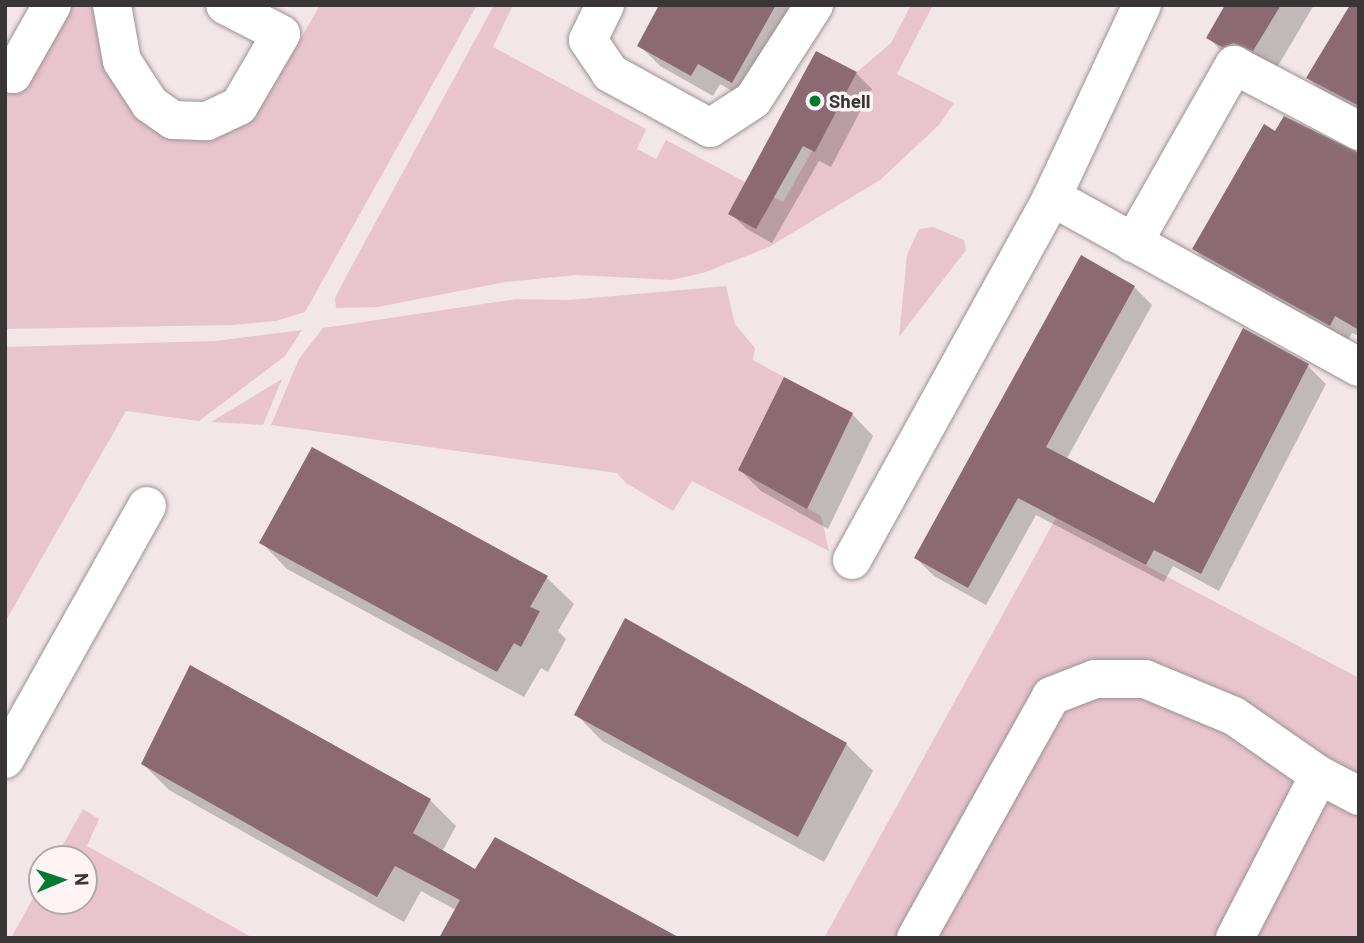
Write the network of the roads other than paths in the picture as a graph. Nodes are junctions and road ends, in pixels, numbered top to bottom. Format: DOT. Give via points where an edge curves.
graph roads {
  1 [pos="52,5"];
  2 [pos="112,5"];
  3 [pos="225,5"];
  4 [pos="605,5"];
  5 [pos="814,5"];
  6 [pos="1142,5"];
  7 [pos="5,70"];
  8 [pos="1359,131"];
  9 [pos="1052,197"];
  10 [pos="1133,243"];
  11 [pos="1359,367"];
  12 [pos="147,506"];
  13 [pos="852,560"];
  14 [pos="5,759"];
  15 [pos="1319,775"];
  16 [pos="1359,796"];
  17 [pos="916,938"];
  18 [pos="1235,938"];
  1 -- 7 [label="street" via="13,74"];
  2 -- 3 [label="street" via="122,61 150,104 173,120 207,121 239,106 281,34"];
  4 -- 5 [label="street" via="588,40 610,73 709,128 753,100"];
  6 -- 9 [label="street"];
  8 -- 10 [label="street" via="1234,65"];
  9 -- 10 [label="street"];
  9 -- 13 [label="street"];
  10 -- 11 [label="street"];
  12 -- 14 [label="street"];
  15 -- 16 [label="street"];
  15 -- 17 [label="street" via="1234,716 1145,680 1095,679 1051,696"];
  15 -- 18 [label="street"];
}
